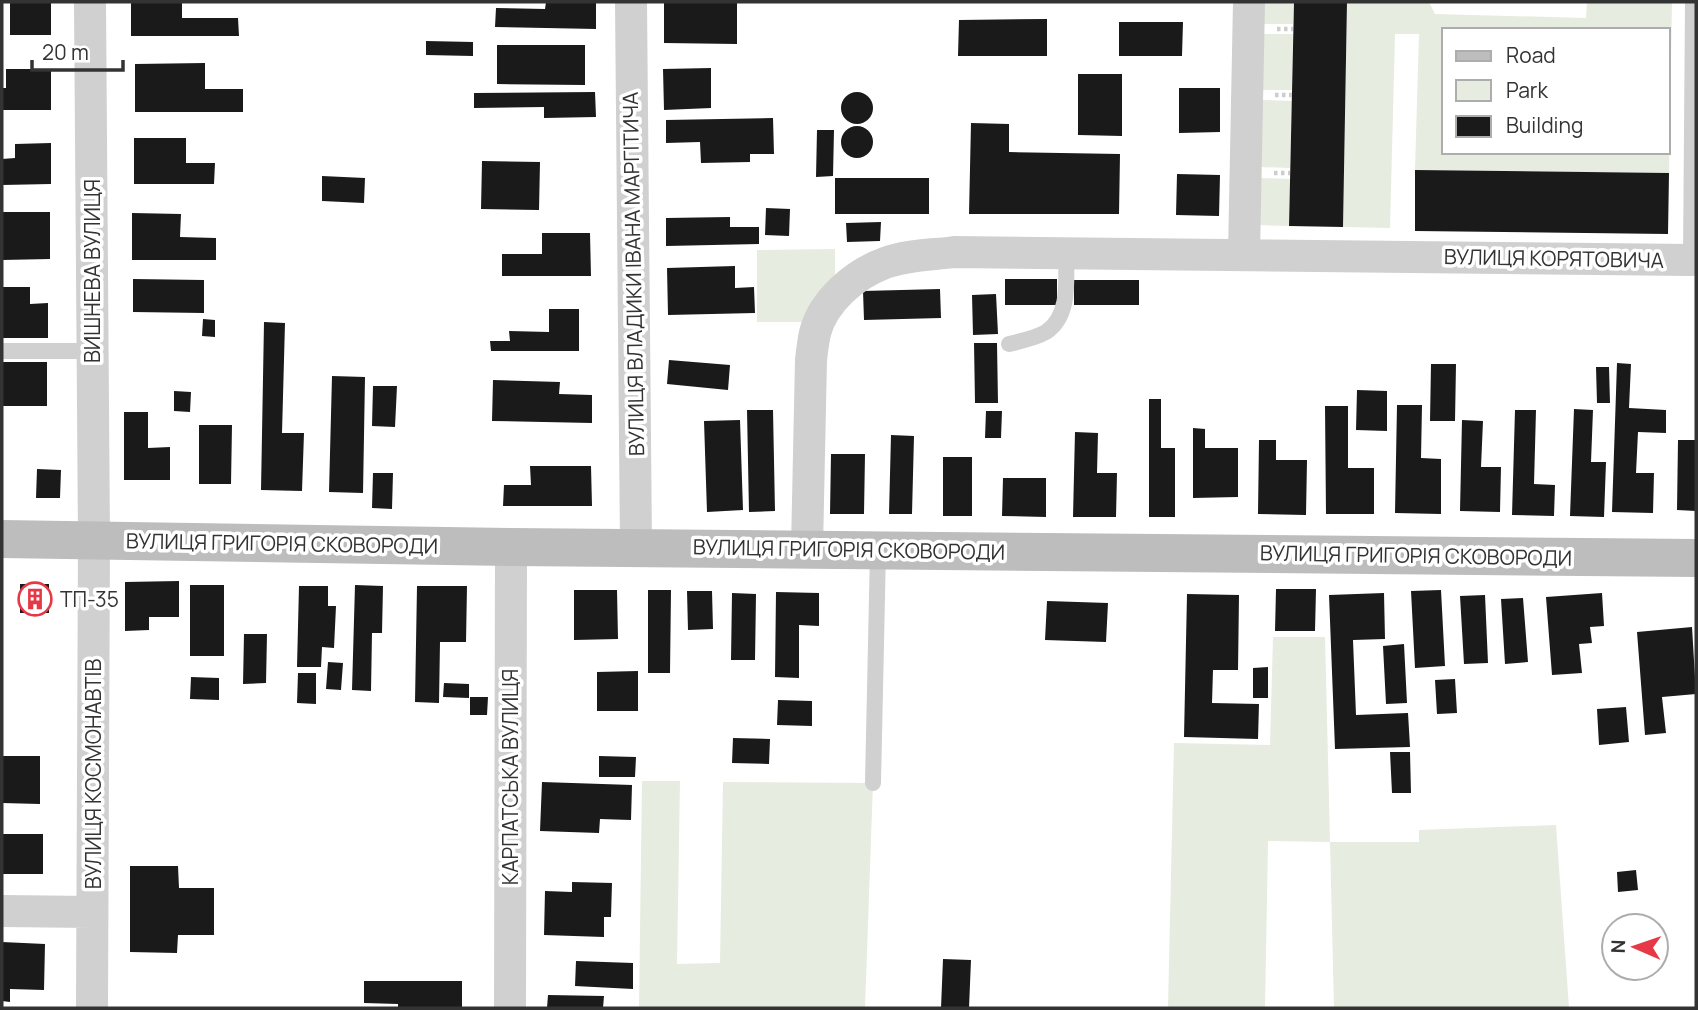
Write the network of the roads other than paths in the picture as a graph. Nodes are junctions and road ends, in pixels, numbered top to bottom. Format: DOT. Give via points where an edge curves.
graph roads {
  1 [pos="90,2"];
  2 [pos="631,2"];
  3 [pos="1250,2"];
  4 [pos="1693,2"];
  5 [pos="1066,253"];
  6 [pos="1244,254"];
  7 [pos="1691,260"];
  8 [pos="1009,344"];
  9 [pos="2,351"];
  10 [pos="93,351"];
  11 [pos="2,539"];
  12 [pos="94,540"];
  13 [pos="511,547"];
  14 [pos="636,547"];
  15 [pos="807,548"];
  16 [pos="878,550"];
  17 [pos="1696,558"];
  18 [pos="873,783"];
  19 [pos="2,911"];
  20 [pos="92,912"];
  21 [pos="92,1008"];
  22 [pos="510,1008"];
  1 -- 10 [label="street, ВИШНЕВА ВУЛИЦЯ"];
  2 -- 14 [label="street, ВУЛИЦЯ ВЛАДИКИ ІВАНА МАРГІТИЧА"];
  3 -- 6 [label="street"];
  4 -- 7 [label="lane, ВУЛИЦЯ КОРЯТОВИЧА"];
  5 -- 6 [label="street, ВУЛИЦЯ КОРЯТОВИЧА"];
  5 -- 8 [label="lane" via="1065,300 1054,325"];
  5 -- 15 [label="street, ВУЛИЦЯ КОРЯТОВИЧА" via="954,252 911,257 885,263 838,293 815,332 811,360"];
  6 -- 7 [label="street, ВУЛИЦЯ КОРЯТОВИЧА"];
  9 -- 10 [label="lane"];
  10 -- 12 [label="street, ВИШНЕВА ВУЛИЦЯ"];
  11 -- 12 [label="main road, ВУЛИЦЯ ГРИГОРІЯ СКОВОРОДИ"];
  12 -- 13 [label="main road, ВУЛИЦЯ ГРИГОРІЯ СКОВОРОДИ"];
  12 -- 20 [label="street, ВУЛИЦЯ КОСМОНАВТІВ"];
  13 -- 14 [label="main road, ВУЛИЦЯ ГРИГОРІЯ СКОВОРОДИ"];
  13 -- 22 [label="street, КАРПАТСЬКА ВУЛИЦЯ"];
  14 -- 15 [label="main road, ВУЛИЦЯ ГРИГОРІЯ СКОВОРОДИ"];
  15 -- 16 [label="main road, ВУЛИЦЯ ГРИГОРІЯ СКОВОРОДИ"];
  16 -- 17 [label="main road, ВУЛИЦЯ ГРИГОРІЯ СКОВОРОДИ"];
  16 -- 18 [label="lane"];
  19 -- 20 [label="street"];
  20 -- 21 [label="street, ВУЛИЦЯ КОСМОНАВТІВ"];
}
